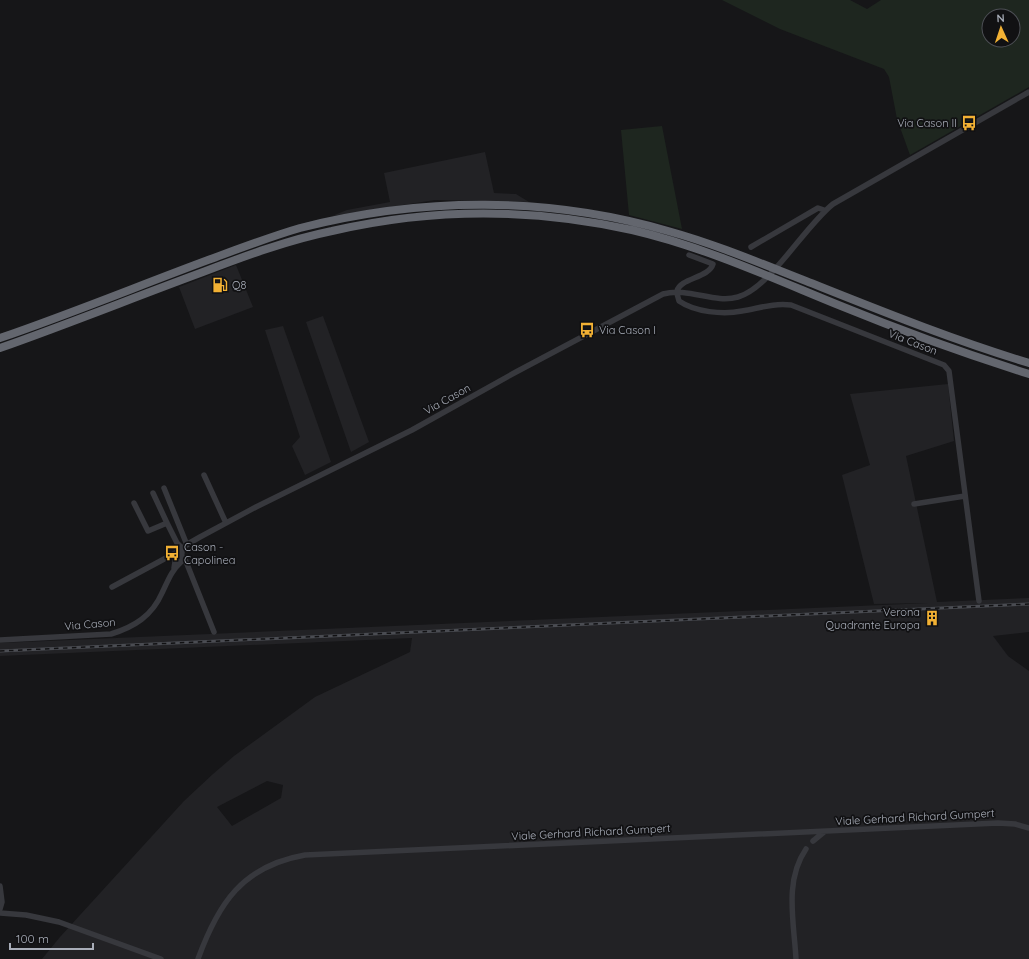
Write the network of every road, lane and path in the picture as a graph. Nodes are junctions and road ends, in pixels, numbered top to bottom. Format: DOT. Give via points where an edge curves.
graph roads {
  1 [pos="1029,92"];
  2 [pos="824,210"];
  3 [pos="751,247"];
  4 [pos="689,255"];
  5 [pos="677,292"];
  6 [pos="0,338"];
  7 [pos="17,342"];
  8 [pos="0,348"];
  9 [pos="0,352"];
  10 [pos="1029,363"];
  11 [pos="1029,374"];
  12 [pos="204,475"];
  13 [pos="164,488"];
  14 [pos="153,493"];
  15 [pos="965,496"];
  16 [pos="134,503"];
  17 [pos="914,504"];
  18 [pos="167,523"];
  19 [pos="226,523"];
  20 [pos="184,551"];
  21 [pos="174,559"];
  22 [pos="163,561"];
  23 [pos="173,568"];
  24 [pos="112,586"];
  25 [pos="979,601"];
  26 [pos="214,632"];
  27 [pos="0,640"];
  28 [pos="1029,828"];
  29 [pos="825,832"];
  30 [pos="813,841"];
  31 [pos="806,849"];
  32 [pos="0,886"];
  33 [pos="0,909"];
  34 [pos="0,913"];
  35 [pos="161,959"];
  36 [pos="196,959"];
  37 [pos="796,959"];
  1 -- 2 [label="street, Via Cason" via="902,162"];
  2 -- 3 [label="street, Via Cason" via="815,209 801,220"];
  2 -- 5 [label="street, Via Cason" via="761,284 749,293 728,299"];
  4 -- 5 [label="street, Via Cason" via="713,264 680,286"];
  5 -- 15 [label="street, Via Cason" via="679,301 686,306 708,311 741,311 766,305 791,305 944,365 949,370"];
  5 -- 19 [label="street, Via Cason" via="663,294 651,300 412,430"];
  6 -- 10 [label="highway" via="221,255 298,229 409,208 482,204 582,211 670,231"];
  7 -- 8 [label="highway"];
  7 -- 9 [label="highway"];
  7 -- 11 [label="highway" via="251,254 323,233 393,219 482,213 582,221 667,240 744,266 843,307"];
  12 -- 19 [label="street"];
  13 -- 20 [label="street"];
  14 -- 18 [label="street"];
  15 -- 17 [label="street"];
  15 -- 25 [label="street, Via Cason"];
  16 -- 18 [label="street" via="148,531"];
  18 -- 20 [label="street"];
  19 -- 20 [label="street, Via Cason"];
  20 -- 21 [label="street, Via Cason"];
  20 -- 22 [label="street, Via Cason"];
  20 -- 23 [label="street, Via Cason" via="181,562"];
  20 -- 26 [label="street"];
  21 -- 22 [label="street, Via Cason"];
  21 -- 23 [label="street, Via Cason"];
  22 -- 23 [label="street"];
  22 -- 24 [label="street, Via Cason"];
  23 -- 27 [label="street, Via Cason" via="156,604 138,624 128,629 111,634"];
  28 -- 29 [label="street, Viale Gerhard Richard Gumpert" via="998,823"];
  29 -- 30 [label="street"];
  29 -- 36 [label="street, Viale Gerhard Richard Gumpert" via="296,856 260,870 237,889 216,916"];
  31 -- 37 [label="street" via="796,867 793,883"];
  32 -- 33 [label="street"];
  34 -- 35 [label="street" via="59,922"];
}
